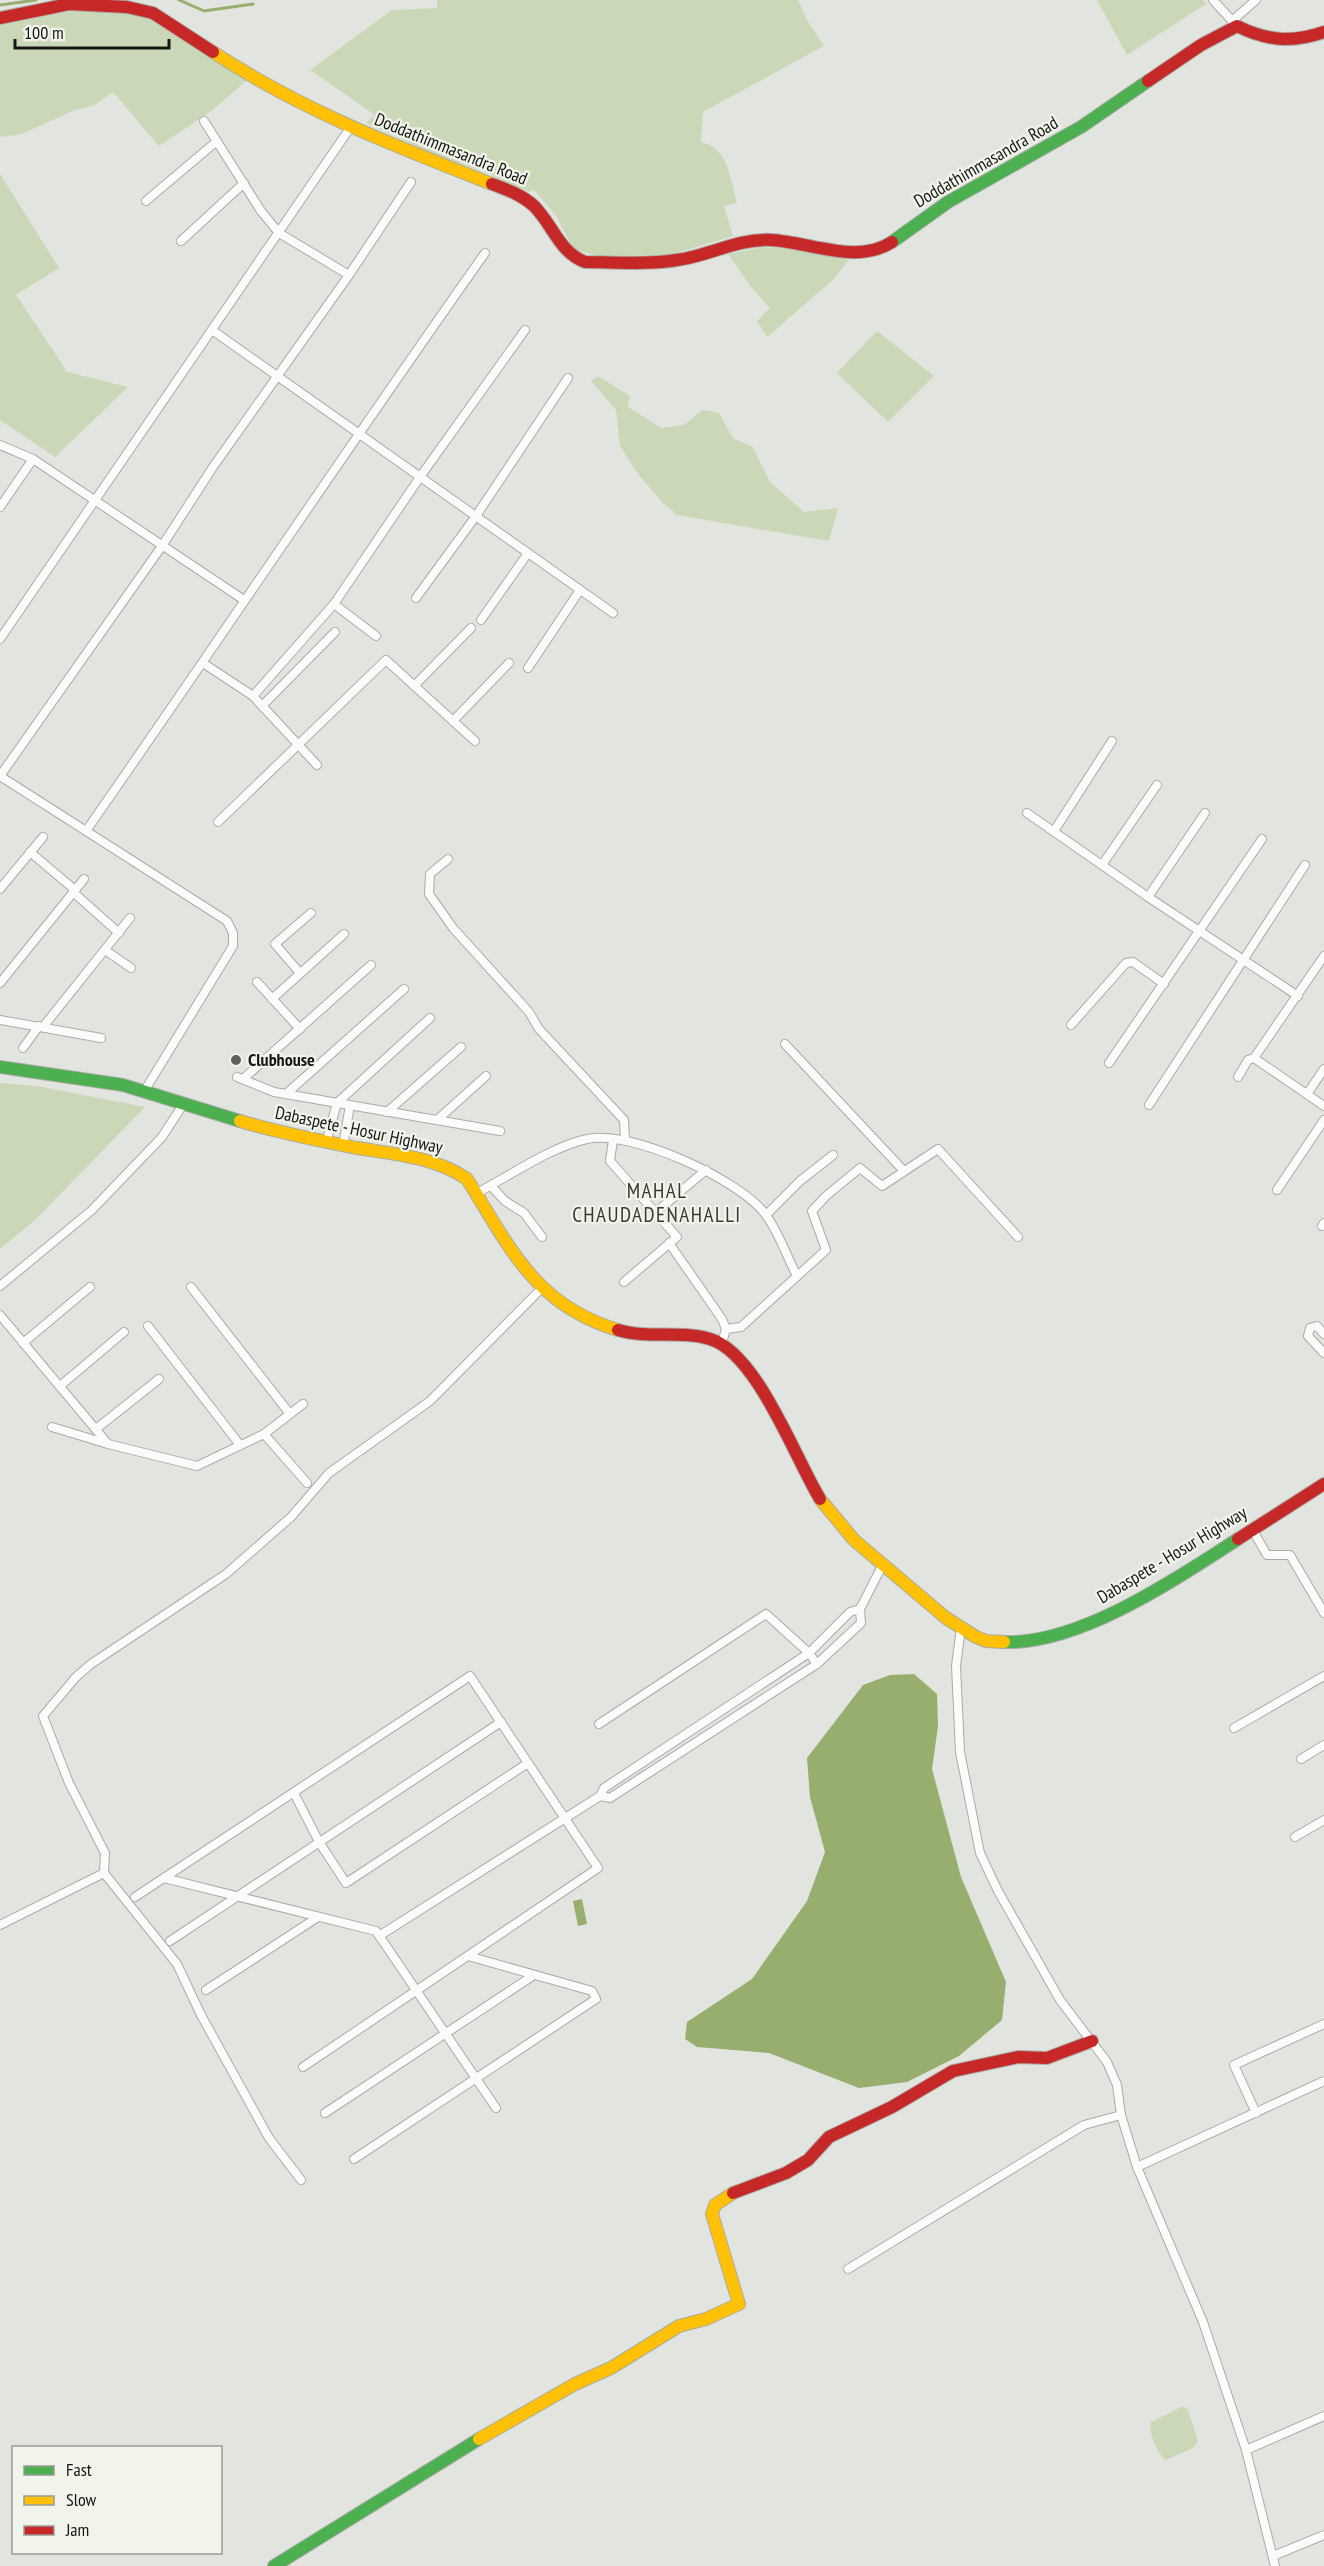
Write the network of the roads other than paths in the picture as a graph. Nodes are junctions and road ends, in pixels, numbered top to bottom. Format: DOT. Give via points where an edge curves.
graph roads {
  1 [pos="1213,0"];
  2 [pos="1256,0"];
  3 [pos="69,2"];
  4 [pos="0,18"];
  5 [pos="1235,23"];
  6 [pos="1324,32"];
  7 [pos="204,121"];
  8 [pos="350,128"];
  9 [pos="217,141"];
  10 [pos="411,182"];
  11 [pos="243,183"];
  12 [pos="146,201"];
  13 [pos="279,233"];
  14 [pos="181,241"];
  15 [pos="485,253"];
  16 [pos="348,275"];
  17 [pos="212,330"];
  18 [pos="525,330"];
  19 [pos="278,377"];
  20 [pos="568,378"];
  21 [pos="358,433"];
  22 [pos="0,446"];
  23 [pos="33,459"];
  24 [pos="420,477"];
  25 [pos="94,501"];
  26 [pos="0,507"];
  27 [pos="476,516"];
  28 [pos="162,546"];
  29 [pos="528,553"];
  30 [pos="580,590"];
  31 [pos="416,598"];
  32 [pos="244,600"];
  33 [pos="334,604"];
  34 [pos="613,613"];
  35 [pos="482,620"];
  36 [pos="471,628"];
  37 [pos="335,632"];
  38 [pos="376,636"];
  39 [pos="0,639"];
  40 [pos="203,663"];
  41 [pos="509,663"];
  42 [pos="528,668"];
  43 [pos="414,686"];
  44 [pos="253,696"];
  45 [pos="262,706"];
  46 [pos="453,721"];
  47 [pos="475,741"];
  48 [pos="1112,741"];
  49 [pos="298,744"];
  50 [pos="317,765"];
  51 [pos="0,776"];
  52 [pos="1157,785"];
  53 [pos="1027,813"];
  54 [pos="1205,813"];
  55 [pos="218,822"];
  56 [pos="86,831"];
  57 [pos="1053,831"];
  58 [pos="43,837"];
  59 [pos="1262,840"];
  60 [pos="30,852"];
  61 [pos="448,859"];
  62 [pos="1102,865"];
  63 [pos="1305,865"];
  64 [pos="84,879"];
  65 [pos="0,889"];
  66 [pos="74,891"];
  67 [pos="1149,897"];
  68 [pos="311,913"];
  69 [pos="130,918"];
  70 [pos="1200,931"];
  71 [pos="118,933"];
  72 [pos="344,934"];
  73 [pos="105,950"];
  74 [pos="1324,956"];
  75 [pos="1245,961"];
  76 [pos="371,965"];
  77 [pos="131,968"];
  78 [pos="300,973"];
  79 [pos="256,982"];
  80 [pos="0,983"];
  81 [pos="1164,984"];
  82 [pos="404,989"];
  83 [pos="1298,996"];
  84 [pos="272,999"];
  85 [pos="430,1018"];
  86 [pos="0,1020"];
  87 [pos="1071,1025"];
  88 [pos="41,1026"];
  89 [pos="300,1029"];
  90 [pos="101,1038"];
  91 [pos="785,1044"];
  92 [pos="461,1047"];
  93 [pos="23,1048"];
  94 [pos="1254,1058"];
  95 [pos="1109,1063"];
  96 [pos="0,1067"];
  97 [pos="1324,1069"];
  98 [pos="486,1076"];
  99 [pos="1238,1077"];
  100 [pos="145,1090"];
  101 [pos="286,1094"];
  102 [pos="1307,1094"];
  103 [pos="184,1102"];
  104 [pos="337,1103"];
  105 [pos="350,1105"];
  106 [pos="1149,1106"];
  107 [pos="1324,1106"];
  108 [pos="387,1112"];
  109 [pos="437,1120"];
  110 [pos="1324,1120"];
  111 [pos="500,1131"];
  112 [pos="625,1139"];
  113 [pos="613,1140"];
  114 [pos="326,1143"];
  115 [pos="342,1146"];
  116 [pos="833,1155"];
  117 [pos="706,1170"];
  118 [pos="903,1170"];
  119 [pos="491,1186"];
  120 [pos="1277,1190"];
  121 [pos="477,1193"];
  122 [pos="656,1212"];
  123 [pos="766,1215"];
  124 [pos="542,1237"];
  125 [pos="1018,1237"];
  126 [pos="669,1243"];
  127 [pos="797,1276"];
  128 [pos="624,1282"];
  129 [pos="0,1286"];
  130 [pos="90,1287"];
  131 [pos="191,1287"];
  132 [pos="542,1288"];
  133 [pos="0,1315"];
  134 [pos="148,1326"];
  135 [pos="726,1329"];
  136 [pos="124,1332"];
  137 [pos="1324,1334"];
  138 [pos="23,1343"];
  139 [pos="722,1343"];
  140 [pos="1324,1353"];
  141 [pos="159,1379"];
  142 [pos="60,1386"];
  143 [pos="303,1404"];
  144 [pos="290,1414"];
  145 [pos="52,1427"];
  146 [pos="96,1429"];
  147 [pos="264,1434"];
  148 [pos="108,1444"];
  149 [pos="240,1445"];
  150 [pos="307,1483"];
  151 [pos="1324,1484"];
  152 [pos="1252,1529"];
  153 [pos="882,1566"];
  154 [pos="860,1609"];
  155 [pos="1324,1613"];
  156 [pos="961,1627"];
  157 [pos="809,1653"];
  158 [pos="817,1664"];
  159 [pos="1324,1676"];
  160 [pos="501,1722"];
  161 [pos="599,1724"];
  162 [pos="1234,1728"];
  163 [pos="1324,1745"];
  164 [pos="1301,1759"];
  165 [pos="528,1763"];
  166 [pos="294,1792"];
  167 [pos="600,1796"];
  168 [pos="565,1818"];
  169 [pos="1324,1820"];
  170 [pos="1296,1837"];
  171 [pos="319,1842"];
  172 [pos="104,1873"];
  173 [pos="164,1878"];
  174 [pos="238,1896"];
  175 [pos="135,1897"];
  176 [pos="318,1917"];
  177 [pos="0,1925"];
  178 [pos="379,1936"];
  179 [pos="170,1941"];
  180 [pos="468,1956"];
  181 [pos="534,1975"];
  182 [pos="206,1990"];
  183 [pos="416,1990"];
  184 [pos="1324,2024"];
  185 [pos="446,2034"];
  186 [pos="1092,2041"];
  187 [pos="303,2067"];
  188 [pos="476,2078"];
  189 [pos="1324,2081"];
  190 [pos="496,2108"];
  191 [pos="325,2113"];
  192 [pos="1256,2113"];
  193 [pos="1122,2115"];
  194 [pos="354,2159"];
  195 [pos="1137,2167"];
  196 [pos="301,2180"];
  197 [pos="848,2269"];
  198 [pos="1324,2416"];
  199 [pos="1246,2450"];
  200 [pos="1324,2535"];
  201 [pos="1273,2556"];
  202 [pos="274,2566"];
  203 [pos="1275,2566"];
  1 -- 5 [label="street"];
  2 -- 5 [label="street"];
  3 -- 4 [label="main road, Doddathimmasandra Road"];
  3 -- 8 [label="main road, Doddathimmasandra Road" via="153,13 232,65"];
  5 -- 6 [label="main road" via="1260,38 1278,40"];
  5 -- 8 [label="main road, Doddathimmasandra Road" via="1081,127 948,202 874,252 754,240 674,261 585,262 564,248 536,208 522,196"];
  7 -- 9 [label="street"];
  8 -- 13 [label="street"];
  9 -- 11 [label="street"];
  9 -- 12 [label="street"];
  10 -- 16 [label="street"];
  11 -- 13 [label="street"];
  11 -- 14 [label="street"];
  13 -- 16 [label="street"];
  13 -- 17 [label="street"];
  15 -- 21 [label="street"];
  16 -- 19 [label="street"];
  17 -- 19 [label="street"];
  17 -- 25 [label="street"];
  18 -- 24 [label="street"];
  19 -- 21 [label="street"];
  19 -- 28 [label="street"];
  20 -- 27 [label="street"];
  21 -- 24 [label="street"];
  21 -- 32 [label="street"];
  22 -- 23 [label="street"];
  23 -- 25 [label="street"];
  23 -- 26 [label="street"];
  24 -- 27 [label="street"];
  24 -- 33 [label="street"];
  25 -- 28 [label="street"];
  25 -- 39 [label="street"];
  27 -- 29 [label="street"];
  27 -- 31 [label="street"];
  28 -- 32 [label="street"];
  28 -- 51 [label="street"];
  29 -- 30 [label="street"];
  29 -- 35 [label="street"];
  30 -- 34 [label="street"];
  30 -- 42 [label="street"];
  32 -- 40 [label="street"];
  33 -- 38 [label="street"];
  33 -- 44 [label="street"];
  36 -- 43 [label="street"];
  37 -- 45 [label="street"];
  40 -- 44 [label="street"];
  40 -- 56 [label="street"];
  41 -- 46 [label="street"];
  43 -- 46 [label="street"];
  43 -- 49 [label="street" via="386,660"];
  44 -- 45 [label="street"];
  45 -- 49 [label="street"];
  46 -- 47 [label="street"];
  48 -- 57 [label="street"];
  49 -- 50 [label="street"];
  49 -- 55 [label="street"];
  51 -- 56 [label="street"];
  52 -- 62 [label="street"];
  53 -- 57 [label="street"];
  54 -- 67 [label="street"];
  56 -- 100 [label="street" via="227,921 233,933 233,946"];
  57 -- 62 [label="street"];
  58 -- 60 [label="street"];
  59 -- 70 [label="street"];
  60 -- 65 [label="street"];
  60 -- 66 [label="street"];
  61 -- 112 [label="street" via="430,874 429,894 539,1029 624,1120"];
  62 -- 67 [label="street"];
  63 -- 75 [label="street"];
  64 -- 66 [label="street"];
  66 -- 71 [label="street"];
  66 -- 80 [label="street"];
  67 -- 70 [label="street"];
  68 -- 78 [label="street" via="275,944"];
  69 -- 71 [label="street"];
  70 -- 75 [label="street"];
  70 -- 81 [label="street"];
  71 -- 73 [label="street"];
  72 -- 78 [label="street"];
  73 -- 77 [label="street"];
  73 -- 88 [label="street"];
  74 -- 83 [label="street"];
  75 -- 83 [label="street"];
  75 -- 106 [label="street"];
  76 -- 89 [label="street"];
  78 -- 84 [label="street"];
  79 -- 84 [label="street"];
  81 -- 87 [label="street" via="1133,962 1126,963"];
  81 -- 95 [label="street"];
  82 -- 101 [label="street"];
  83 -- 94 [label="street"];
  84 -- 89 [label="street"];
  85 -- 104 [label="street"];
  86 -- 88 [label="street"];
  88 -- 90 [label="street"];
  88 -- 93 [label="street"];
  89 -- 101 [label="street" via="240,1078"];
  91 -- 118 [label="street"];
  92 -- 108 [label="street"];
  94 -- 99 [label="street" via="1248,1060"];
  94 -- 102 [label="street"];
  96 -- 100 [label="main road, Dabaspete - Hosur Highway"];
  97 -- 102 [label="street"];
  98 -- 109 [label="street"];
  100 -- 103 [label="main road, Dabaspete - Hosur Highway"];
  101 -- 104 [label="street"];
  102 -- 107 [label="street"];
  103 -- 114 [label="main road, Dabaspete - Hosur Highway" via="282,1134"];
  103 -- 129 [label="street" via="162,1137 92,1210"];
  104 -- 105 [label="street"];
  104 -- 114 [label="street"];
  105 -- 108 [label="street"];
  105 -- 115 [label="street"];
  108 -- 109 [label="street"];
  109 -- 111 [label="street"];
  110 -- 120 [label="street"];
  112 -- 113 [label="street"];
  112 -- 117 [label="street"];
  113 -- 119 [label="street" via="590,1138 568,1144"];
  113 -- 122 [label="street" via="610,1161"];
  114 -- 115 [label="main road, Dabaspete - Hosur Highway"];
  115 -- 121 [label="main road, Dabaspete - Hosur Highway" via="440,1164 467,1179"];
  116 -- 123 [label="street"];
  117 -- 122 [label="street"];
  117 -- 123 [label="street"];
  118 -- 125 [label="street" via="938,1149"];
  118 -- 127 [label="street" via="882,1186 860,1168 826,1196 812,1211 826,1250"];
  119 -- 121 [label="street"];
  119 -- 124 [label="street" via="524,1213"];
  121 -- 132 [label="main road, Dabaspete - Hosur Highway" via="524,1269"];
  122 -- 126 [label="street" via="677,1236"];
  123 -- 127 [label="street"];
  126 -- 128 [label="street"];
  126 -- 135 [label="street"];
  127 -- 135 [label="street" via="741,1327"];
  130 -- 138 [label="street"];
  131 -- 144 [label="street"];
  132 -- 139 [label="main road, Dabaspete - Hosur Highway" via="576,1311 616,1330"];
  132 -- 172 [label="street" via="430,1401 330,1473 291,1517 226,1574 91,1664 52,1702 43,1716 69,1783 105,1853"];
  133 -- 138 [label="street"];
  134 -- 149 [label="street"];
  135 -- 139 [label="street"];
  136 -- 142 [label="street"];
  137 -- 140 [label="street" via="1317,1326 1310,1328 1308,1336"];
  138 -- 142 [label="street"];
  139 -- 153 [label="main road, Dabaspete - Hosur Highway" via="757,1383 826,1507"];
  141 -- 146 [label="street"];
  142 -- 146 [label="street"];
  143 -- 144 [label="street"];
  144 -- 147 [label="street"];
  145 -- 148 [label="street"];
  146 -- 148 [label="street"];
  147 -- 149 [label="street"];
  147 -- 150 [label="street"];
  148 -- 149 [label="street" via="197,1466"];
  151 -- 152 [label="main road, Dabaspete - Hosur Highway"];
  152 -- 155 [label="street" via="1267,1555 1290,1555"];
  152 -- 156 [label="main road, Dabaspete - Hosur Highway" via="1145,1595 1064,1633 1023,1644 1003,1644 984,1641"];
  153 -- 154 [label="street"];
  153 -- 156 [label="main road, Dabaspete - Hosur Highway"];
  154 -- 157 [label="street" via="850,1612"];
  154 -- 158 [label="street" via="861,1623"];
  156 -- 186 [label="street" via="956,1666 960,1752 980,1853 1060,2000"];
  157 -- 158 [label="street"];
  157 -- 161 [label="street" via="766,1614"];
  157 -- 167 [label="street" via="604,1788"];
  158 -- 167 [label="street" via="610,1798"];
  159 -- 162 [label="street"];
  160 -- 165 [label="street"];
  160 -- 166 [label="street" via="470,1676"];
  160 -- 171 [label="street"];
  163 -- 164 [label="street"];
  165 -- 168 [label="street"];
  165 -- 171 [label="street" via="346,1883"];
  166 -- 171 [label="street"];
  166 -- 173 [label="street"];
  167 -- 168 [label="street"];
  168 -- 178 [label="street"];
  168 -- 180 [label="street" via="598,1868"];
  169 -- 170 [label="street"];
  171 -- 174 [label="street"];
  172 -- 177 [label="street"];
  172 -- 196 [label="street" via="177,1964 269,2138"];
  173 -- 174 [label="street"];
  173 -- 175 [label="street"];
  174 -- 176 [label="street"];
  174 -- 179 [label="street"];
  176 -- 178 [label="street" via="376,1931"];
  176 -- 182 [label="street"];
  178 -- 183 [label="street"];
  180 -- 181 [label="street"];
  180 -- 183 [label="street"];
  181 -- 185 [label="street"];
  181 -- 188 [label="street" via="592,1991 596,1999"];
  183 -- 185 [label="street"];
  183 -- 187 [label="street"];
  184 -- 192 [label="street" via="1234,2065"];
  185 -- 188 [label="street"];
  185 -- 191 [label="street"];
  186 -- 193 [label="street" via="1117,2085"];
  186 -- 202 [label="main road" via="1047,2058 1018,2057 953,2070 892,2108 829,2137 808,2160 786,2173 736,2191 715,2205 712,2214 739,2304 679,2326 610,2368 575,2384 467,2445"];
  188 -- 190 [label="street"];
  188 -- 194 [label="street"];
  189 -- 192 [label="street"];
  192 -- 195 [label="street"];
  193 -- 195 [label="street"];
  193 -- 197 [label="street" via="1084,2125"];
  195 -- 199 [label="street" via="1203,2322"];
  198 -- 199 [label="street"];
  199 -- 201 [label="street"];
  200 -- 201 [label="street"];
  201 -- 203 [label="street"];
}
